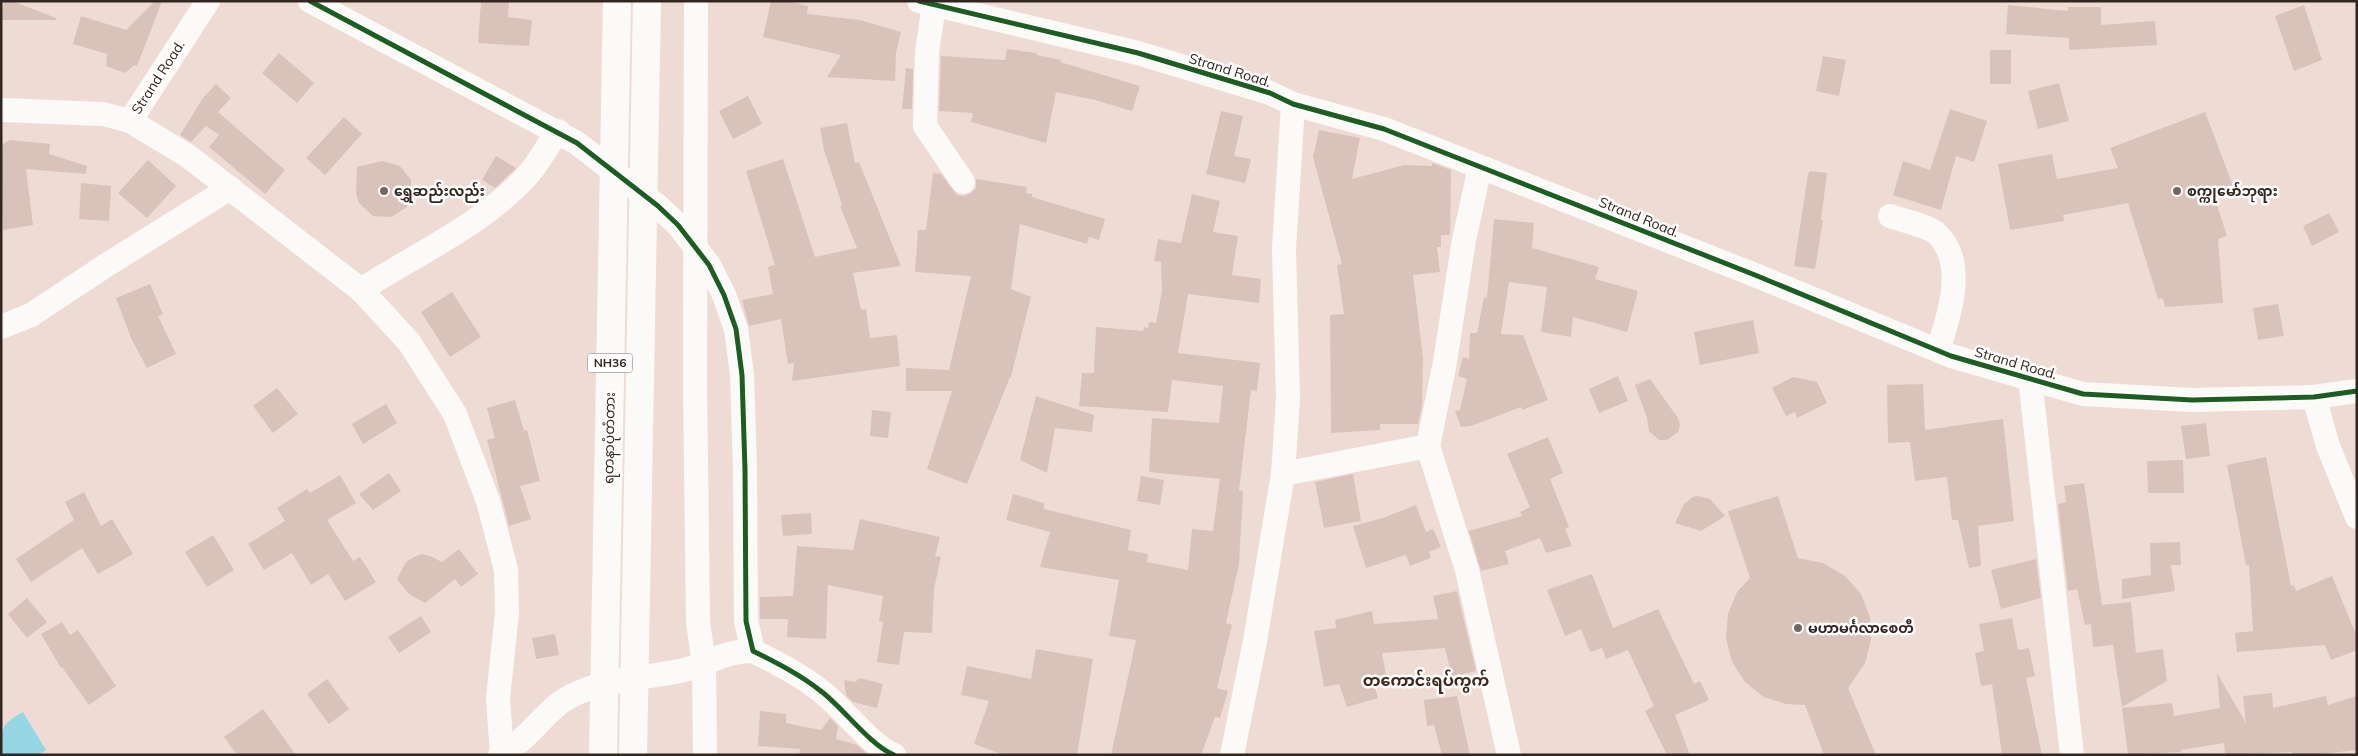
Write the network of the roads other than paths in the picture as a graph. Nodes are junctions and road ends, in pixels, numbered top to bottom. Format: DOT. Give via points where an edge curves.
graph roads {
  1 [pos="310,1"];
  2 [pos="617,1"];
  3 [pos="647,1"];
  4 [pos="696,1"];
  5 [pos="926,3"];
  6 [pos="200,4"];
  7 [pos="1293,104"];
  8 [pos="1,110"];
  9 [pos="130,121"];
  10 [pos="558,131"];
  11 [pos="1480,167"];
  12 [pos="963,182"];
  13 [pos="230,188"];
  14 [pos="1890,216"];
  15 [pos="694,247"];
  16 [pos="361,290"];
  17 [pos="1,327"];
  18 [pos="1938,350"];
  19 [pos="2030,378"];
  20 [pos="2357,391"];
  21 [pos="2314,397"];
  22 [pos="1428,446"];
  23 [pos="1283,474"];
  24 [pos="2357,517"];
  25 [pos="753,651"];
  26 [pos="704,664"];
  27 [pos="501,755"];
  28 [pos="604,755"];
  29 [pos="633,755"];
  30 [pos="705,755"];
  31 [pos="894,755"];
  32 [pos="1232,755"];
  33 [pos="1509,755"];
  34 [pos="2072,755"];
  1 -- 10 [label="street"];
  2 -- 28 [label="highway, ရတနာပုံတံတား / NH36"];
  3 -- 29 [label="highway, NH36"];
  4 -- 15 [label="street"];
  5 -- 7 [label="street, Strand Road." via="1138,54 1270,93"];
  5 -- 12 [label="street" via="925,126"];
  6 -- 9 [label="street, Strand Road."];
  7 -- 11 [label="street, Strand Road." via="1384,129"];
  7 -- 23 [label="street" via="1284,249 1288,399"];
  8 -- 9 [label="street, Strand Road." via="103,114"];
  9 -- 13 [label="street" via="188,156"];
  10 -- 15 [label="street" via="658,206"];
  10 -- 16 [label="street" via="527,177 501,201 452,236"];
  11 -- 18 [label="street, Strand Road."];
  11 -- 22 [label="street"];
  13 -- 16 [label="street"];
  13 -- 17 [label="street" via="31,315"];
  14 -- 18 [label="street" via="1936,232 1946,246 1954,281 1947,323"];
  15 -- 25 [label="street" via="709,264 736,330 742,384 746,621"];
  15 -- 26 [label="street" via="698,622"];
  16 -- 27 [label="street" via="409,342 455,414 488,501 506,570 507,613 498,698"];
  18 -- 19 [label="street, Strand Road."];
  19 -- 21 [label="street, Strand Road." via="2083,394 2192,400"];
  19 -- 34 [label="street"];
  20 -- 21 [label="street, Strand Road."];
  21 -- 24 [label="street" via="2328,446"];
  22 -- 23 [label="street"];
  22 -- 33 [label="street" via="1467,570"];
  23 -- 32 [label="street"];
  25 -- 26 [label="street" via="720,655"];
  25 -- 31 [label="street" via="785,666 822,691 878,746"];
  26 -- 27 [label="street" via="584,690 561,702"];
  26 -- 30 [label="street"];
}
